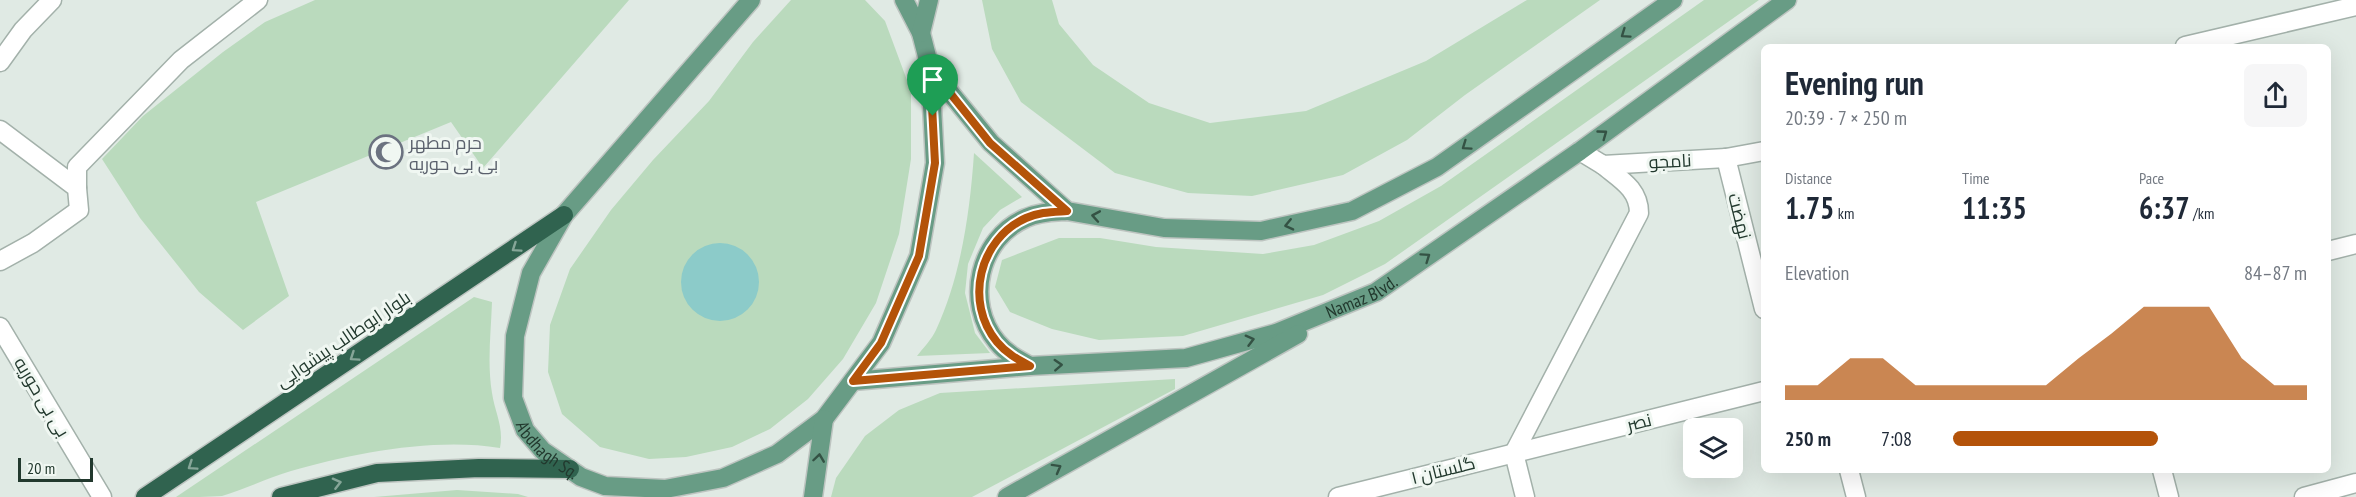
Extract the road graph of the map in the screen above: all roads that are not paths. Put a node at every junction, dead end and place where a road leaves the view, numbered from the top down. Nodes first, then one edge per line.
1 (52, 0) edge
2 (751, 0) edge
3 (904, 0) edge
4 (929, 0) edge
5 (1672, 0) edge
6 (1788, 0) edge
7 (253, 1) edge
8 (2356, 6) edge
9 (921, 33) junction
10 (2194, 44) edge
11 (1, 59) edge
12 (930, 68) junction
13 (0, 130) edge
14 (1580, 151) junction
15 (1761, 152) edge
16 (1726, 158) junction
17 (1603, 165) junction
18 (77, 188) junction
19 (1067, 211) junction
20 (564, 215) junction
21 (2356, 244) edge
22 (2331, 250) edge
23 (0, 261) edge
24 (1376, 292) junction
25 (1761, 297) edge
26 (0, 327) edge
27 (1030, 366) junction
28 (853, 381) junction
29 (1761, 392) edge
30 (824, 419) junction
31 (1514, 453) junction
32 (575, 473) junction
33 (1850, 473) edge
34 (2163, 473) edge
35 (2356, 483) edge
36 (1010, 496) edge
37 (102, 497) edge
38 (145, 497) edge
39 (280, 497) edge
40 (597, 497) edge
41 (813, 497) edge
42 (1338, 497) edge
43 (1525, 497) edge
44 (1856, 497) edge
45 (2169, 497) edge
46 (2304, 497) edge

1 - 11 street
2 - 20 main road, Abdhagh Sq.
3 - 9 main road, Abdhagh Sq.
4 - 9 main road
5 -> 19 main road
14 -> 6 main road, Namaz Blvd.
7 - 18 street
8 - 10 street
9 - 12 main road, Abdhagh Sq.
12 - 19 main road
12 - 28 main road, Abdhagh Sq.
13 - 18 street
14 - 17 street
24 -> 14 main road, Namaz Blvd.
15 - 16 street, نامجو
16 - 17 street, نامجو
16 - 25 street, نهضت
17 - 31 street
18 - 23 street
19 - 27 main road
20 - 32 main road, Abdhagh Sq.
20 -> 38 highway, بلوار ابوطالب پیشوایی
21 - 22 street
27 -> 24 main road, Namaz Blvd.
36 -> 24 main road
26 - 37 street, بی بی حوریه
27 - 28 main road, Namaz Blvd.
28 - 30 main road, Abdhagh Sq.
29 - 31 street, نصر
30 - 32 main road, Abdhagh Sq.
41 -> 30 main road
31 - 42 street, گلستان ۱
31 - 43 street
39 -> 32 highway
32 - 40 main road
33 - 44 street
34 - 45 street
35 - 46 street

